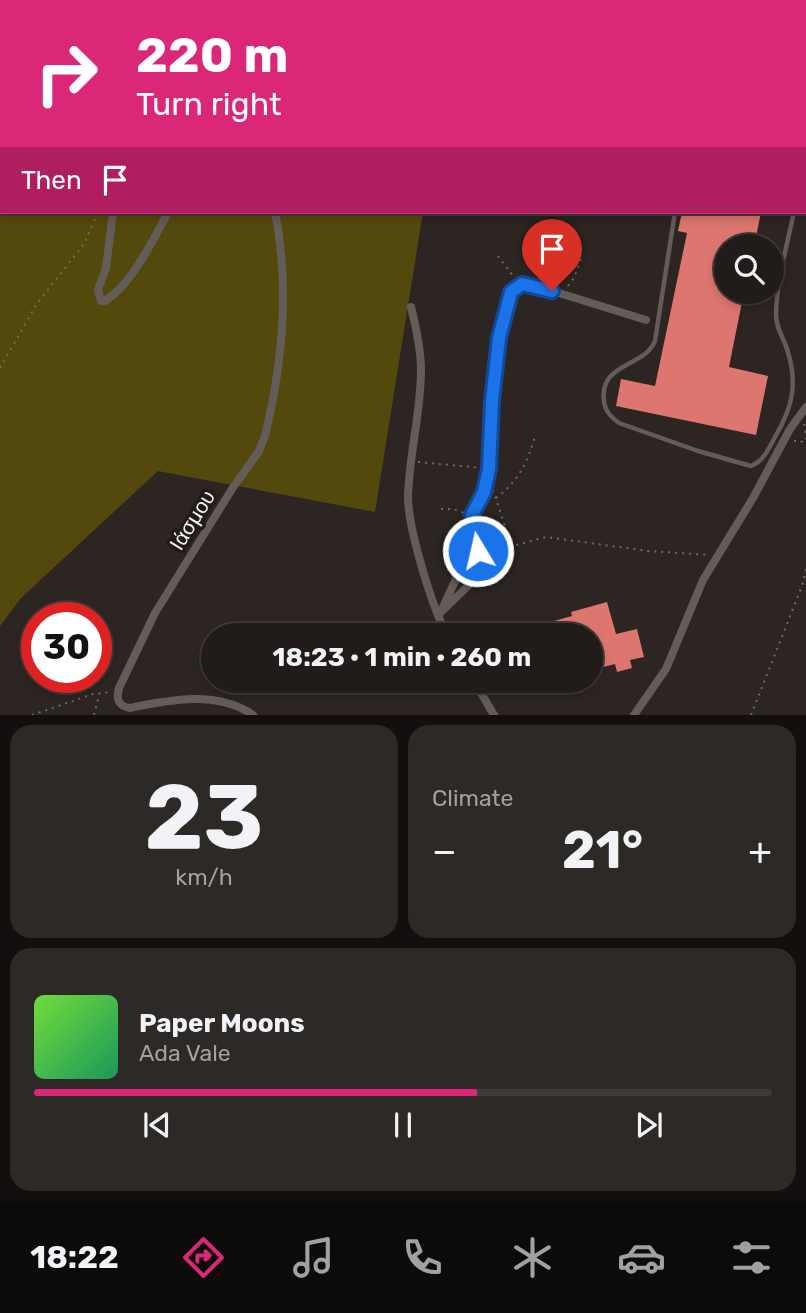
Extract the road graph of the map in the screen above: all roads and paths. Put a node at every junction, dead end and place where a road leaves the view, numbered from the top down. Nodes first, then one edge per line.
1 (97, 214) edge
2 (113, 214) edge
3 (167, 214) edge
4 (275, 214) edge
5 (675, 214) edge
6 (794, 214) edge
7 (498, 256) dead end
8 (581, 259) dead end
9 (518, 285) junction
10 (559, 293) junction
11 (411, 307) dead end
12 (646, 320) dead end
13 (0, 368) edge
14 (804, 410) edge
15 (534, 436) dead end
16 (806, 439) edge
17 (782, 445) junction
18 (806, 445) edge
19 (411, 465) junction
20 (489, 469) junction
21 (487, 480) junction
22 (496, 498) junction
23 (441, 509) dead end
24 (472, 519) junction
25 (507, 534) junction
26 (476, 538) junction
27 (719, 554) junction
28 (461, 568) dead end
29 (806, 569) edge
30 (439, 614) junction
31 (442, 623) edge
32 (112, 692) edge
33 (99, 693) joint
34 (481, 693) edge
35 (117, 694) junction
36 (32, 715) edge
37 (94, 715) edge
38 (253, 715) edge
39 (494, 715) edge
40 (634, 715) edge
41 (751, 715) edge

1 - 13 path
2 - 3 street
4 - 35 street, Ιάσμου
5 - 6 lane
7 - 9 path
8 - 10 path
9 - 10 street
9 - 20 street
10 - 12 street
11 - 19 street
14 - 16 path
14 - 17 street
15 - 22 path
17 - 18 path
17 - 27 street
19 - 20 path
19 - 30 street
20 - 21 street
21 - 22 path
21 - 24 street
22 - 25 path
23 - 24 path
24 - 26 street
25 - 26 path
25 - 27 path
26 - 30 street
27 - 40 street
28 - 30 street
29 - 41 path
30 - 31 street
32 - 35 path
33 - 36 path
33 - 37 path
34 - 39 street
35 - 38 street

